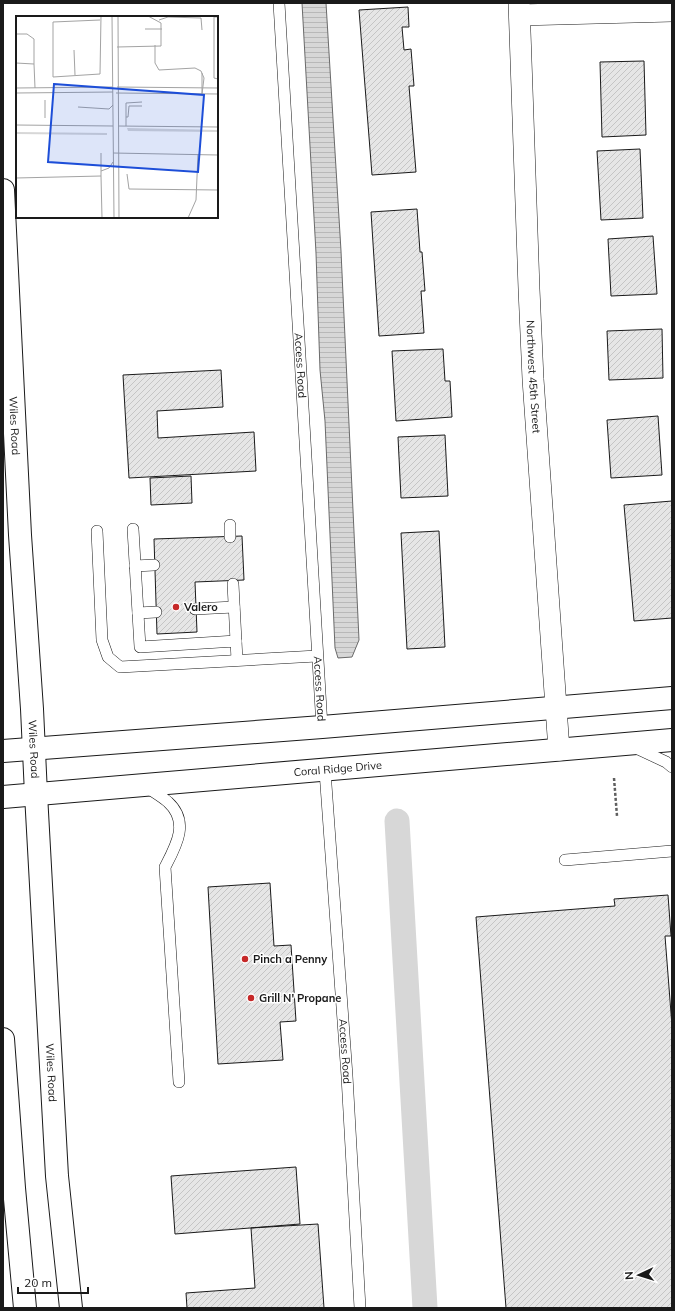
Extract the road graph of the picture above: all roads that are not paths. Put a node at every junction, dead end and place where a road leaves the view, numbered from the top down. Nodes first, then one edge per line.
1 (279, 3) edge
2 (519, 9) edge
3 (672, 11) edge
4 (3, 190) edge
5 (230, 524) dead end
6 (132, 529) dead end
7 (97, 531) dead end
8 (230, 537) dead end
9 (154, 565) dead end
10 (135, 566) junction
11 (233, 584) dead end
12 (234, 607) junction
13 (195, 609) dead end
14 (156, 612) dead end
15 (138, 613) junction
16 (236, 641) junction
17 (317, 656) junction
18 (237, 660) junction
19 (672, 698) edge
20 (556, 708) junction
21 (322, 728) junction
22 (672, 740) edge
23 (626, 744) junction
24 (34, 749) junction
25 (559, 750) junction
26 (3, 751) edge
27 (672, 767) edge
28 (325, 771) junction
29 (143, 785) junction
30 (36, 794) junction
31 (3, 797) edge
32 (672, 851) edge
33 (565, 860) dead end
34 (3, 1039) edge
35 (179, 1082) dead end
36 (25, 1308) edge
37 (71, 1308) edge
38 (360, 1308) edge

1 - 17 lane, Access Road
2 - 3 street
2 - 20 street, Northwest 45th Street
4 - 24 main road, Wiles Road
5 - 8 lane
6 - 10 lane
7 - 18 lane
9 - 10 lane
10 - 15 lane
11 - 12 lane
12 - 13 lane
12 - 16 lane
14 - 15 lane
15 - 16 lane
16 - 18 lane
17 - 18 lane
17 - 21 lane, Access Road
19 - 20 main road
20 - 21 main road
20 - 25 street, Northwest 45th Street
21 - 24 main road
22 - 23 main road, Coral Ridge Drive
23 - 25 main road, Coral Ridge Drive
23 - 27 lane
24 - 26 main road
24 - 30 main road, Wiles Road
25 - 28 main road, Coral Ridge Drive
28 - 29 main road, Coral Ridge Drive
28 - 38 lane, Access Road
29 - 30 main road, Coral Ridge Drive
29 - 35 lane
30 - 31 main road, Coral Ridge Drive
30 - 37 main road, Wiles Road
32 - 33 lane
34 - 36 main road

